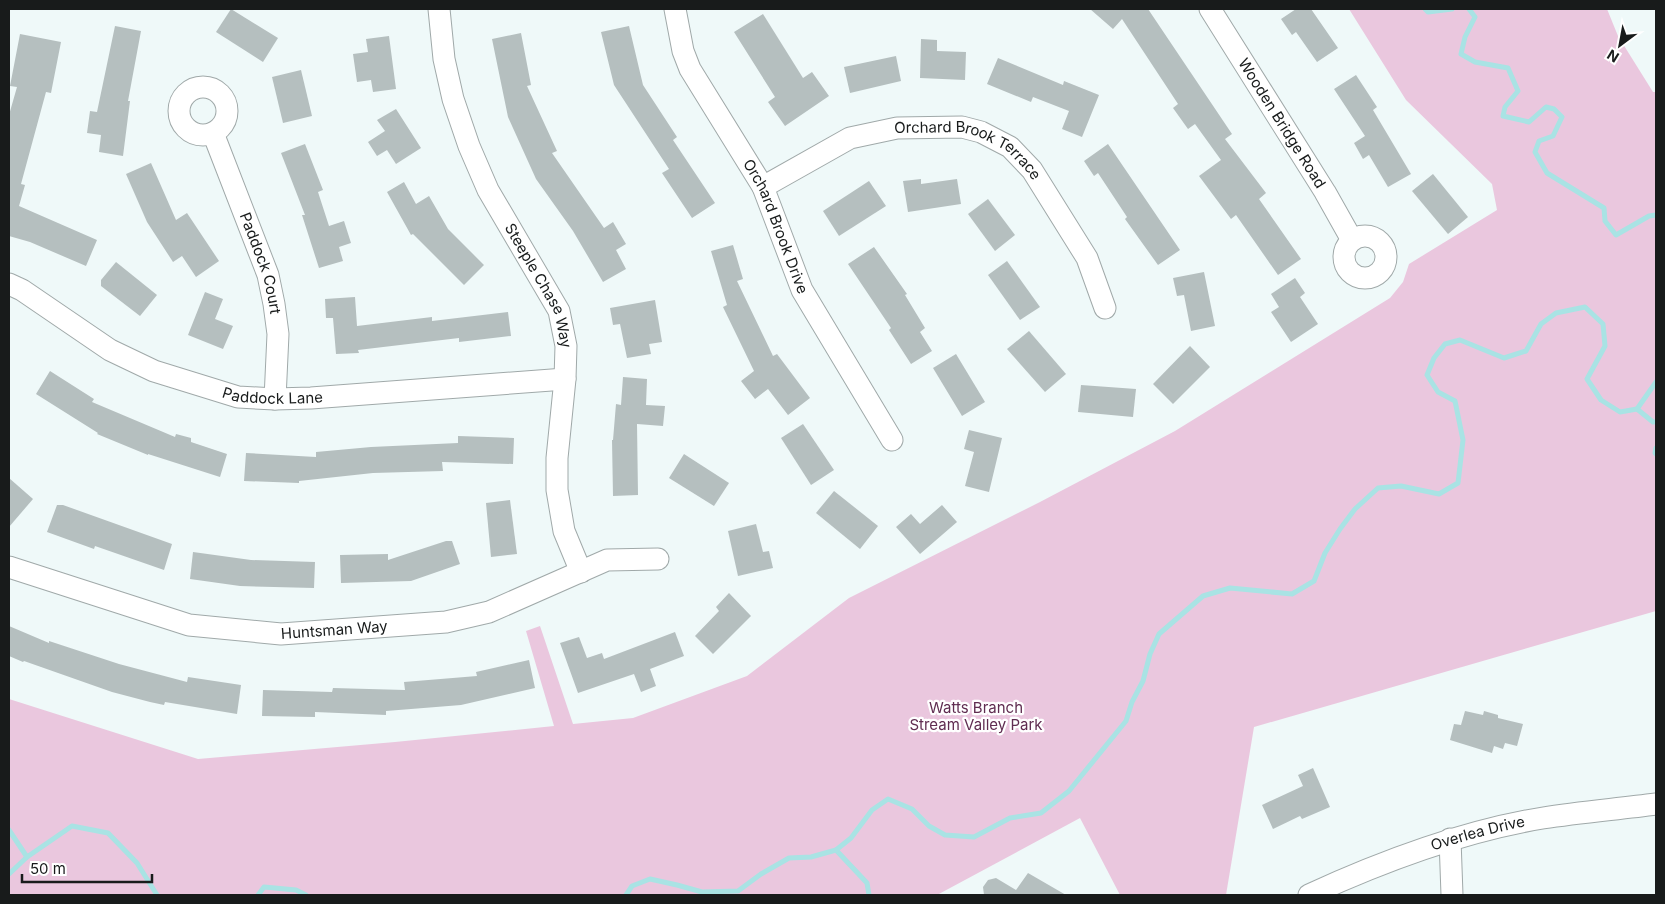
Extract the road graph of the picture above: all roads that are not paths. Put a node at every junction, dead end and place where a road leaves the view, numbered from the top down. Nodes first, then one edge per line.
1 (440, 9) edge
2 (675, 9) edge
3 (1210, 9) edge
4 (213, 133) dead end
5 (763, 187) junction
6 (1352, 240) dead end
7 (9, 284) edge
8 (1104, 308) dead end
9 (565, 379) junction
10 (275, 399) junction
11 (892, 440) dead end
12 (658, 558) dead end
13 (9, 567) edge
14 (581, 572) junction
15 (1656, 804) edge
16 (1450, 839) junction
17 (1309, 895) edge
18 (1452, 895) edge

1 - 9 street, Steeple Chase Way
2 - 5 street, Orchard Brook Drive
3 - 6 street, Wooden Bridge Road
4 - 10 street, Paddock Court
5 - 8 street, Orchard Brook Terrace
5 - 11 street, Orchard Brook Drive
7 - 10 street, Paddock Lane
9 - 10 street, Paddock Lane
9 - 14 street, Steeple Chase Way
12 - 14 street, Huntsman Way
13 - 14 street, Huntsman Way
15 - 16 street, Overlea Drive
16 - 17 street, Overlea Drive
16 - 18 street

